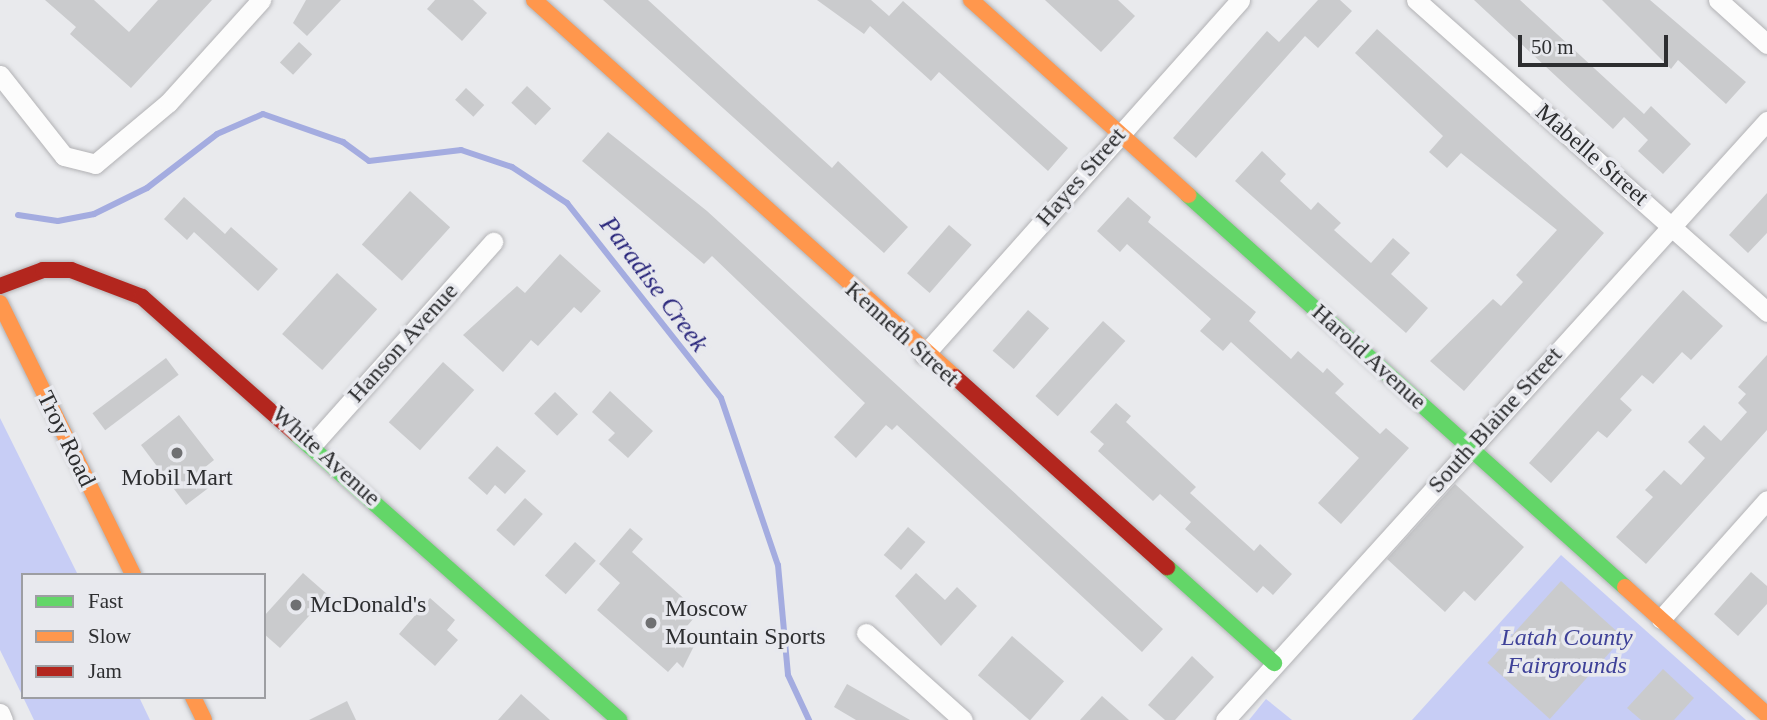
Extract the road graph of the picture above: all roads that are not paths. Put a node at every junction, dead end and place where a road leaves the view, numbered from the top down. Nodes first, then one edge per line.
1 (261, 0) edge
2 (534, 0) edge
3 (971, 0) edge
4 (1240, 0) edge
5 (1416, 0) edge
6 (1718, 0) edge
7 (1767, 44) edge
8 (0, 75) edge
9 (1767, 121) edge
10 (1120, 132) junction
11 (1673, 226) junction
12 (493, 242) dead end
13 (0, 286) edge
14 (0, 303) edge
15 (1767, 312) edge
16 (924, 355) junction
17 (313, 444) junction
18 (1469, 448) junction
19 (1764, 509) edge
20 (132, 573) edge
21 (1661, 619) junction
22 (866, 633) dead end
23 (1274, 663) junction
24 (194, 699) edge
25 (0, 713) edge
26 (1767, 715) edge
27 (3, 720) edge
28 (204, 720) edge
29 (619, 720) edge
30 (963, 720) edge
31 (1225, 720) edge

1 - 8 street
2 - 16 street, Kenneth Street
3 - 10 street, Harold Avenue
4 - 10 street, Hayes Street
5 - 11 street, Mabelle Street
6 - 7 street
9 - 11 street, South Blaine Street
10 - 16 street, Hayes Street
10 - 18 street, Harold Avenue
11 - 15 street, Mabelle Street
11 - 18 street, South Blaine Street
12 - 17 street, Hanson Avenue
13 - 17 street, White Avenue
14 - 20 street, Troy Road
16 - 23 street, Kenneth Street
17 - 29 street, White Avenue
18 - 21 street, Harold Avenue
18 - 23 street, South Blaine Street
19 - 21 street
21 - 26 street, Harold Avenue
22 - 30 street
23 - 31 street, South Blaine Street
24 - 28 street
25 - 27 street

